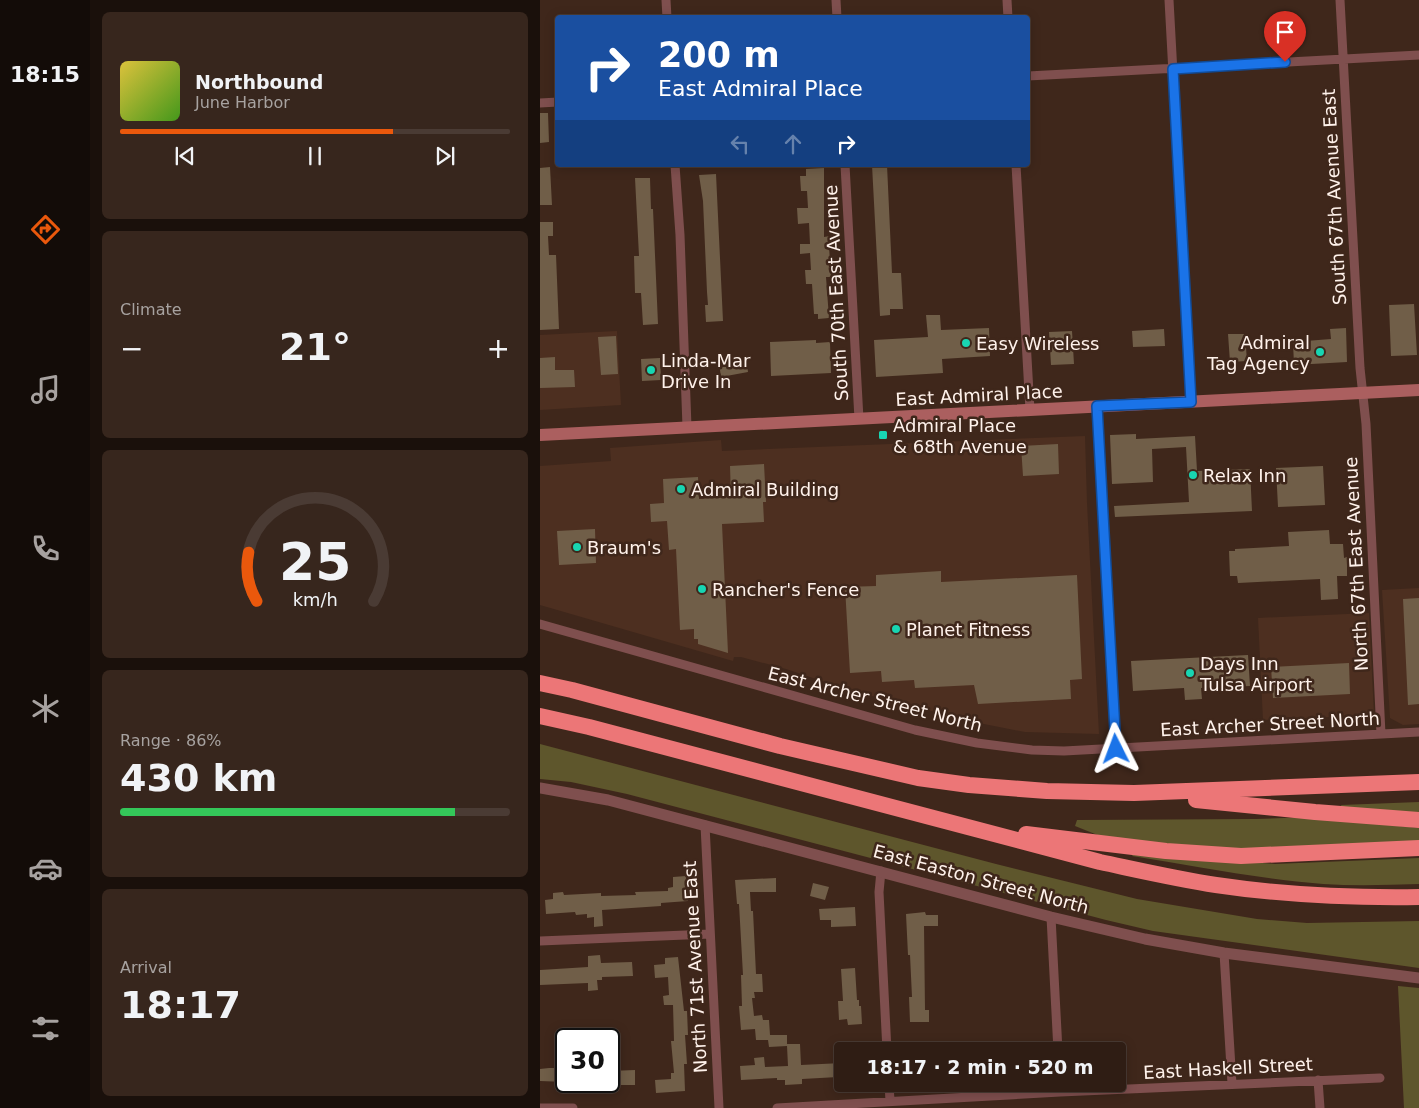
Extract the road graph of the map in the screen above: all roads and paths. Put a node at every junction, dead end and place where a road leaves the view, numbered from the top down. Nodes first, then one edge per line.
1 (666, 0) edge
2 (836, 0) edge
3 (1007, 0) edge
4 (1169, 0) edge
5 (1340, 0) edge
6 (667, 15) edge
7 (837, 15) edge
8 (1008, 15) edge
9 (1419, 55) edge
10 (1343, 59) junction
11 (1173, 69) junction
12 (1030, 76) edge
13 (555, 102) edge
14 (540, 103) edge
15 (675, 167) edge
16 (845, 167) edge
17 (1016, 167) edge
18 (1419, 390) edge
19 (1362, 392) junction
20 (1191, 402) junction
21 (1097, 406) junction
22 (1030, 410) junction
23 (859, 418) junction
24 (687, 427) junction
25 (540, 435) edge
26 (540, 624) edge
27 (540, 683) edge
28 (540, 716) edge
29 (1419, 732) edge
30 (1381, 734) junction
31 (1116, 749) junction
32 (1419, 782) edge
33 (540, 788) edge
34 (1134, 793) junction
35 (1419, 820) edge
36 (705, 825) junction
37 (969, 828) junction
38 (1419, 848) edge
39 (881, 871) junction
40 (1419, 897) edge
41 (1051, 916) junction
42 (710, 934) junction
43 (540, 941) edge
44 (1224, 952) junction
45 (1419, 978) edge
46 (887, 1042) edge
47 (1058, 1042) edge
48 (1380, 1078) dead end
49 (1318, 1080) junction
50 (1232, 1084) junction
51 (1126, 1086) edge
52 (889, 1092) edge
53 (1008, 1092) edge
54 (890, 1101) junction
55 (540, 1108) edge
56 (549, 1108) edge
57 (573, 1108) edge
58 (719, 1108) edge
59 (777, 1108) edge
60 (1320, 1108) edge

1 - 6 street
2 - 7 street
3 - 8 street
4 - 11 street
5 - 10 street, South 67th Avenue East
9 - 10 street
10 - 11 street
10 - 19 street, South 67th Avenue East
11 - 12 street
11 - 20 street
13 - 14 street
15 - 24 street
16 - 23 street, South 70th East Avenue
17 - 22 street
18 - 19 main road, East Admiral Place
19 - 20 main road, East Admiral Place
19 - 30 street, North 67th East Avenue
20 - 21 main road, East Admiral Place
21 - 22 main road, East Admiral Place
21 - 31 street
22 - 23 main road, East Admiral Place
23 - 24 main road, East Admiral Place
24 - 25 main road, East Admiral Place
26 - 31 street, East Archer Street North
27 - 34 highway
28 - 37 highway
29 - 30 street, East Archer Street North
30 - 31 street, East Archer Street North
32 - 34 highway
33 - 36 street, East Easton Street North
34 - 35 highway
36 - 39 street, East Easton Street North
36 - 42 street, North 71st Avenue East
37 - 38 highway
37 - 40 highway
39 - 41 street, East Easton Street North
39 - 46 street
41 - 44 street, East Easton Street North
41 - 47 street
42 - 43 street
42 - 58 street, North 71st Avenue East
44 - 45 street, East Easton Street North
44 - 50 street
48 - 49 street, East Haskell Street
49 - 50 street, East Haskell Street
49 - 60 street
50 - 51 street, East Haskell Street
52 - 54 street
53 - 54 street, East Haskell Street
54 - 59 street, East Haskell Street
55 - 56 street
56 - 57 street

